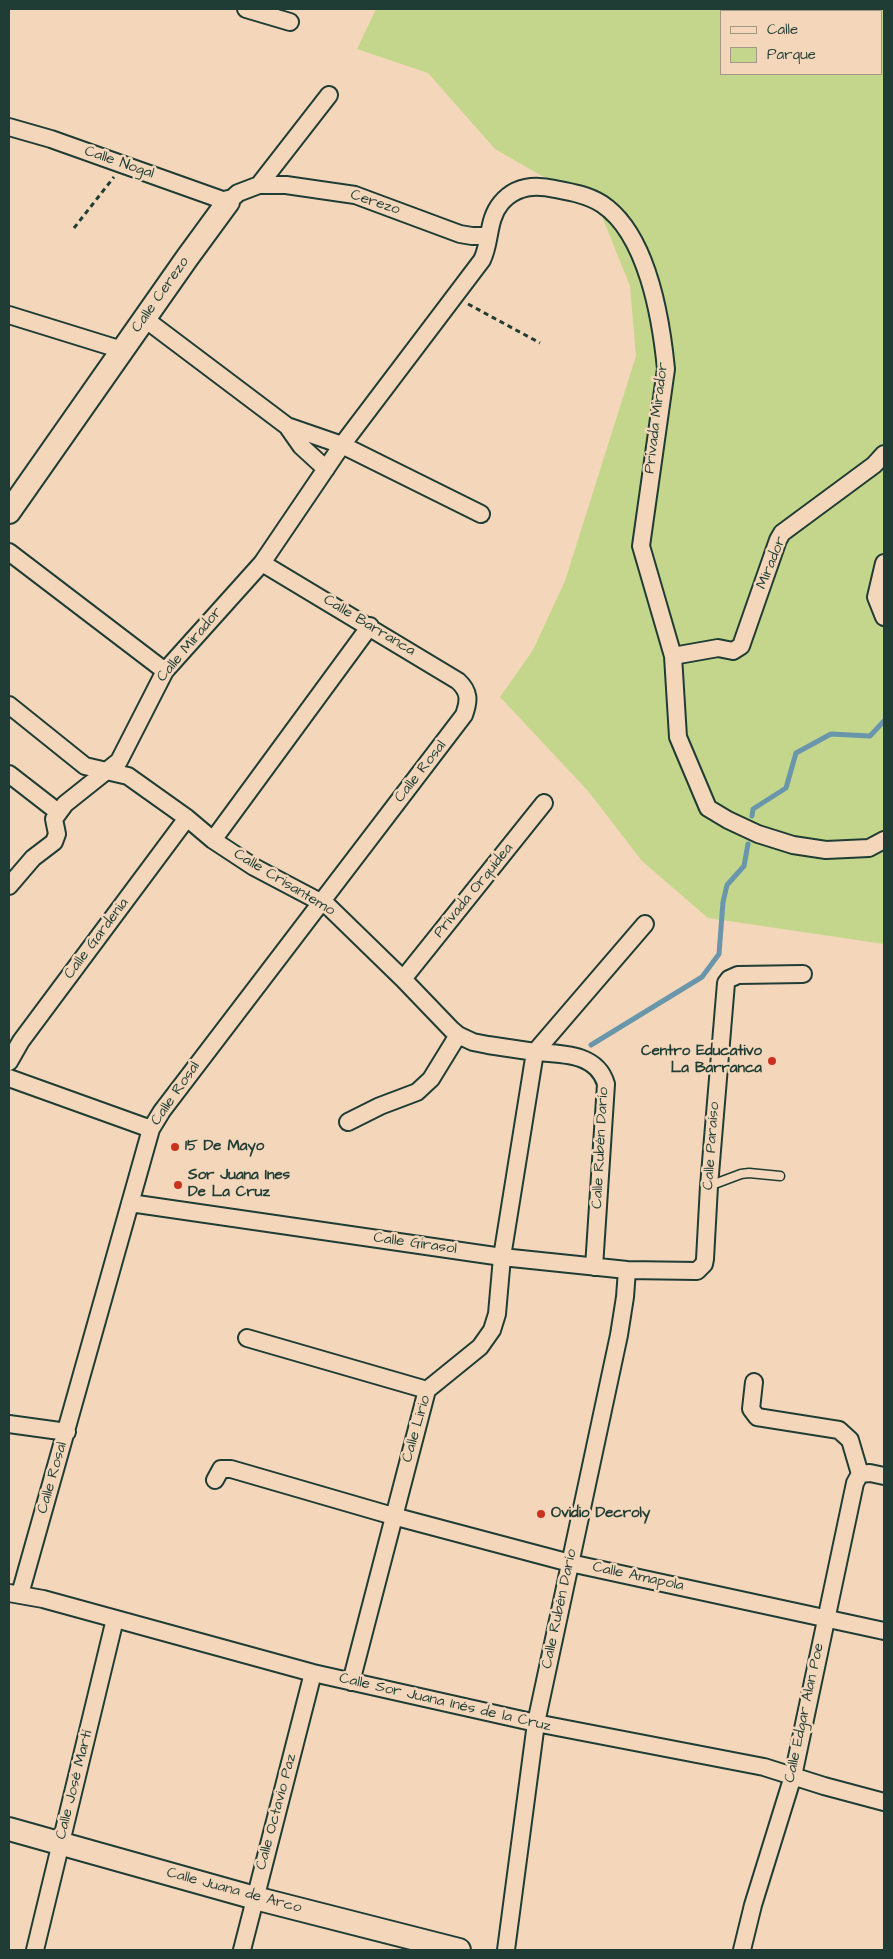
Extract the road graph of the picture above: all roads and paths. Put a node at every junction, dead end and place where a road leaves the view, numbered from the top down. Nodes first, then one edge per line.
1 (246, 9) edge
2 (290, 22) dead end
3 (329, 95) dead end
4 (9, 127) edge
5 (123, 165) junction
6 (258, 185) junction
7 (228, 202) junction
8 (74, 228) dead end
9 (488, 236) junction
10 (454, 297) junction
11 (9, 315) edge
12 (145, 319) junction
13 (540, 343) dead end
14 (122, 350) junction
15 (287, 426) junction
16 (342, 445) junction
17 (884, 454) edge
18 (326, 469) junction
19 (12, 503) edge
20 (481, 514) dead end
21 (9, 552) edge
22 (262, 563) junction
23 (884, 563) edge
24 (884, 617) edge
25 (370, 626) junction
26 (673, 656) junction
27 (165, 671) junction
28 (469, 696) joint
29 (9, 705) edge
30 (109, 771) junction
31 (9, 774) edge
32 (544, 803) dead end
33 (58, 812) junction
34 (187, 818) junction
35 (213, 840) junction
36 (884, 840) edge
37 (16, 866) edge
38 (9, 886) edge
39 (320, 902) junction
40 (645, 924) dead end
41 (803, 974) dead end
42 (404, 978) junction
43 (458, 1035) junction
44 (530, 1051) junction
45 (9, 1062) edge
46 (9, 1078) edge
47 (348, 1122) dead end
48 (151, 1129) junction
49 (780, 1176) dead end
50 (709, 1186) junction
51 (130, 1203) junction
52 (502, 1257) junction
53 (594, 1267) junction
54 (701, 1268) joint
55 (627, 1270) junction
56 (247, 1338) dead end
57 (754, 1382) dead end
58 (427, 1390) junction
59 (9, 1424) edge
60 (67, 1432) junction
61 (860, 1474) junction
62 (884, 1476) edge
63 (215, 1480) dead end
64 (393, 1516) junction
65 (570, 1563) junction
66 (14, 1593) edge
67 (826, 1618) junction
68 (115, 1619) junction
69 (884, 1631) edge
70 (313, 1673) junction
71 (351, 1682) junction
72 (536, 1724) junction
73 (793, 1776) junction
74 (884, 1802) edge
75 (9, 1829) edge
76 (61, 1842) junction
77 (254, 1898) junction
78 (35, 1950) edge
79 (242, 1950) edge
80 (460, 1950) edge
81 (506, 1950) edge
82 (742, 1950) edge

1 - 2 street
3 - 6 street, Calle Cerezo
4 - 5 street, Calle Nogal
5 - 7 street, Calle Nogal
5 - 8 path
6 - 7 street, Calle Cerezo
6 - 9 street, Cerezo
7 - 12 street, Calle Cerezo
9 - 10 street, Privada Mirador
9 - 26 street, Privada Mirador
10 - 13 path
10 - 16 street, Privada Mirador
11 - 14 street
12 - 14 street, Calle Cerezo
12 - 15 street
14 - 19 street, Calle Cerezo
15 - 16 street
15 - 18 street
16 - 18 street, Privada Mirador
16 - 20 street
17 - 26 street, Mirador
18 - 22 street, Calle Mirador
21 - 27 street
22 - 25 street, Calle Barranca
22 - 27 street, Calle Mirador
23 - 24 street
25 - 28 street, Calle Barranca
25 - 35 street
26 - 36 street, Privada Mirador
27 - 30 street, Calle Mirador
28 - 39 street, Calle Rosal
29 - 30 street, Calle Crisantemo
30 - 33 street, Calle Mirador
30 - 34 street, Calle Crisantemo
31 - 33 street
32 - 42 street, Privada Orquídea
33 - 37 street
34 - 35 street, Calle Crisantemo
34 - 45 street, Calle Gardenia
35 - 39 street, Calle Crisantemo
37 - 38 street
39 - 42 street, Calle Crisantemo
39 - 48 street, Calle Rosal
40 - 44 street
41 - 50 street, Calle Paraíso
42 - 43 street, Calle Crisantemo
43 - 44 street, Calle Crisantemo
43 - 47 street
44 - 52 street, Calle Lirio
44 - 53 street, Calle Rubén Darío
46 - 48 street
48 - 51 street, Calle Rosal
49 - 50 lane
50 - 54 street, Calle Paraíso
51 - 52 street, Calle Girasol
51 - 60 street, Calle Rosal
52 - 53 street, Calle Girasol
52 - 58 street, Calle Lirio
53 - 55 street, Calle Girasol
54 - 55 street, Calle Girasol
55 - 65 street, Calle Rubén Darío
56 - 58 street
57 - 61 street
58 - 64 street, Calle Lirio
59 - 60 street
60 - 66 street, Calle Rosal
61 - 62 street
61 - 67 street, Calle Edgar Alan Poe
63 - 64 street, Calle Amapola
64 - 65 street, Calle Amapola
64 - 71 street, Calle Lirio
65 - 67 street, Calle Amapola
65 - 72 street, Calle Rubén Darío
66 - 68 street, Calle Sor Juana Inés de la Cruz
67 - 69 street, Calle Amapola
67 - 73 street, Calle Edgar Alan Poe
68 - 70 street, Calle Sor Juana Inés de la Cruz
68 - 76 street, Calle José Martí
70 - 71 street, Calle Sor Juana Inés de la Cruz
70 - 77 street, Calle Octavio Paz
71 - 72 street, Calle Sor Juana Inés de la Cruz
72 - 73 street, Calle Sor Juana Inés de la Cruz
72 - 81 street, Calle Rubén Darío
73 - 74 street, Calle Sor Juana Inés de la Cruz
73 - 82 street, Calle Edgar Alan Poe
75 - 76 street, Calle Juana de Arco
76 - 77 street, Calle Juana de Arco
76 - 78 street, Calle José Martí
77 - 79 street, Calle Octavio Paz
77 - 80 street, Calle Juana de Arco

